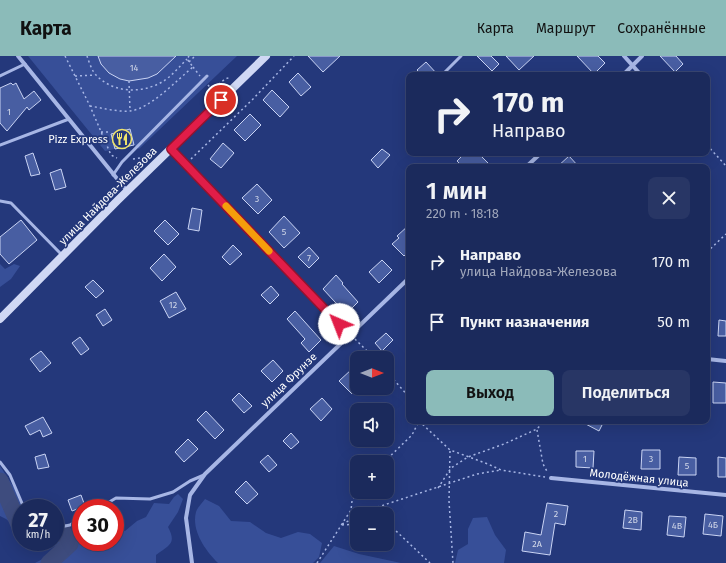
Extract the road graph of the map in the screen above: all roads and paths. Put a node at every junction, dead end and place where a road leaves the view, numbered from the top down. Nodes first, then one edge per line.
1 (18, 56) edge
2 (65, 56) edge
3 (86, 56) edge
4 (189, 56) edge
5 (195, 56) edge
6 (266, 56) edge
7 (294, 56) edge
8 (461, 56) edge
9 (624, 56) edge
10 (642, 56) edge
11 (187, 59) junction
12 (189, 62) junction
13 (24, 64) junction
14 (633, 66) junction
15 (445, 72) edge
16 (626, 72) edge
17 (638, 72) edge
18 (95, 75) junction
19 (0, 76) edge
20 (75, 76) junction
21 (206, 76) dead end
22 (233, 76) dead end
23 (129, 80) dead end
24 (207, 84) dead end
25 (129, 90) junction
26 (90, 106) junction
27 (130, 111) junction
28 (69, 119) junction
29 (101, 132) junction
30 (111, 132) dead end
31 (0, 145) edge
32 (710, 148) edge
33 (171, 149) junction
34 (109, 150) dead end
35 (538, 156) edge
36 (186, 164) junction
37 (529, 164) edge
38 (726, 166) edge
39 (113, 174) junction
40 (127, 192) junction
41 (0, 201) edge
42 (726, 234) edge
43 (710, 249) edge
44 (63, 256) junction
45 (406, 281) edge
46 (0, 319) edge
47 (349, 334) junction
48 (368, 351) edge
49 (710, 359) edge
50 (726, 361) edge
51 (394, 380) edge
52 (406, 394) edge
53 (418, 424) edge
54 (422, 424) edge
55 (541, 424) edge
56 (537, 429) junction
57 (450, 450) junction
58 (391, 455) edge
59 (468, 456) junction
60 (0, 462) edge
61 (451, 468) junction
62 (501, 470) junction
63 (205, 474) junction
64 (551, 478) junction
65 (449, 484) junction
66 (438, 488) junction
67 (726, 495) edge
68 (20, 499) edge
69 (114, 499) edge
70 (353, 499) edge
71 (378, 507) edge
72 (350, 520) edge
73 (350, 524) edge
74 (340, 525) junction
75 (394, 530) edge
76 (192, 563) edge
77 (317, 563) edge
78 (430, 563) edge
79 (453, 563) edge

1 - 13 street
2 - 20 path
3 - 18 path
4 - 11 path
5 - 12 path
6 - 33 main road, улица Найдова-Железова
7 - 36 path
8 - 15 lane
9 - 14 street
10 - 14 street
11 - 12 path
11 - 25 path
12 - 27 path
13 - 19 lane
13 - 28 street
14 - 16 street
14 - 17 street
18 - 20 path
18 - 25 path
20 - 26 path
21 - 39 lane
22 - 24 path
23 - 25 path
25 - 27 path
26 - 27 path
26 - 29 path
28 - 31 lane
28 - 39 street
29 - 30 path
29 - 34 path
32 - 38 path
33 - 36 street
33 - 40 main road, улица Найдова-Железова
35 - 37 street
36 - 47 street
39 - 40 street
40 - 44 main road, улица Найдова-Железова
41 - 44 lane
42 - 43 path
44 - 46 main road, улица Найдова-Железова
45 - 47 street, улица Фрунзе
47 - 48 path
47 - 63 street, улица Фрунзе
49 - 50 street
51 - 52 path
53 - 58 path
54 - 57 path
55 - 56 path
56 - 59 path
56 - 64 path
57 - 59 path
57 - 61 path
59 - 61 path
59 - 62 path
60 - 68 lane
61 - 65 path
61 - 66 path
62 - 64 path
62 - 65 path
63 - 69 lane
63 - 76 street, улица Фрунзе
64 - 67 street, Молодёжная улица
65 - 66 path
65 - 79 path
66 - 71 path
70 - 74 path
72 - 74 path
73 - 74 path
74 - 77 path
75 - 78 path

